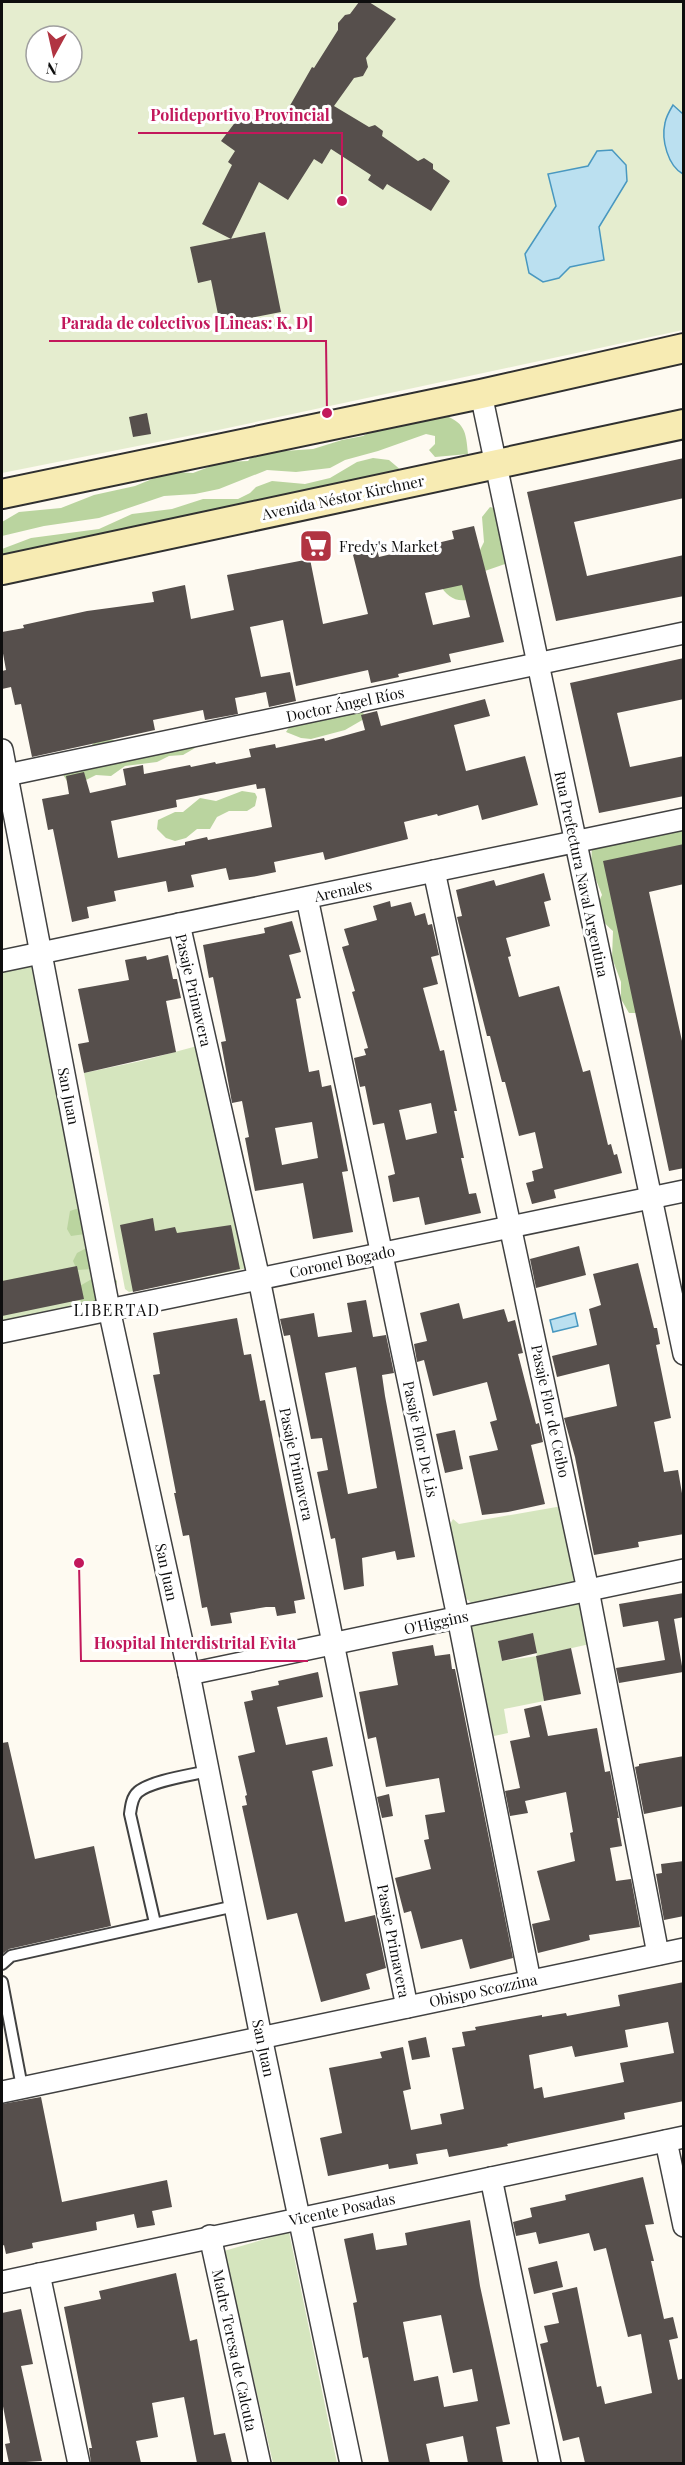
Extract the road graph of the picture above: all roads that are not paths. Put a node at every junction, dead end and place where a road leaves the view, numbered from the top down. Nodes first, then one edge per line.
1 (684, 348) edge
2 (481, 394) junction
3 (684, 424) edge
4 (496, 464) junction
5 (2, 494) edge
6 (2, 570) edge
7 (684, 633) edge
8 (537, 663) junction
9 (2, 750) edge
10 (7, 775) junction
11 (684, 819) edge
12 (575, 841) junction
13 (434, 871) junction
14 (307, 898) junction
15 (179, 924) junction
16 (42, 953) junction
17 (2, 961) edge
18 (684, 1191) edge
19 (651, 1198) junction
20 (512, 1226) junction
21 (381, 1253) junction
22 (259, 1279) junction
23 (109, 1309) junction
24 (2, 1332) edge
25 (684, 1354) edge
26 (684, 1570) edge
27 (588, 1590) junction
28 (458, 1617) junction
29 (334, 1643) junction
30 (189, 1674) junction
31 (208, 1771) junction
32 (235, 1906) junction
33 (155, 1923) junction
34 (684, 1949) edge
35 (658, 1954) junction
36 (2, 1964) edge
37 (530, 1981) junction
38 (2, 1982) edge
39 (407, 2007) junction
40 (261, 2037) junction
41 (22, 2087) junction
42 (2, 2091) edge
43 (675, 2139) edge
44 (490, 2178) junction
45 (300, 2217) junction
46 (684, 2226) edge
47 (210, 2236) junction
48 (39, 2274) junction
49 (2, 2282) edge
50 (79, 2463) edge
51 (260, 2463) edge
52 (351, 2463) edge
53 (550, 2463) edge

1 - 2 main road
2 - 4 street, Rua Prefectura Naval Argentina
2 - 5 main road
3 - 4 main road, Avenida Néstor Kirchner
4 - 6 main road, Avenida Néstor Kirchner
4 - 8 street, Rua Prefectura Naval Argentina
7 - 8 street, Doctor Ángel Ríos
8 - 10 street, Doctor Ángel Ríos
8 - 12 street, Rua Prefectura Naval Argentina
9 - 10 street, San Juan
10 - 16 street, San Juan
11 - 12 street, Arenales
12 - 13 street, Arenales
12 - 19 street, Rua Prefectura Naval Argentina
13 - 14 street, Arenales
13 - 20 street, Pasaje Flor de Ceibo
14 - 15 street, Arenales
14 - 21 street, Pasaje Flor De Lis
15 - 16 street, Arenales
15 - 22 street, Pasaje Primavera
16 - 17 street, Arenales
16 - 23 street, San Juan
18 - 19 street, Coronel Bogado
19 - 20 street, Coronel Bogado
19 - 25 street, Rua Prefectura Naval Argentina
20 - 21 street, Coronel Bogado
20 - 27 street, Pasaje Flor de Ceibo
21 - 22 street, Coronel Bogado
21 - 28 street, Pasaje Flor De Lis
22 - 23 street, Coronel Bogado
22 - 29 street, Pasaje Primavera
23 - 24 street, Coronel Bogado
23 - 30 street, San Juan
26 - 27 street, O'Higgins
27 - 28 street, O'Higgins
27 - 35 street, Pasaje Flor de Ceibo
28 - 29 street, O'Higgins
28 - 37 street, Pasaje Flor De Lis
29 - 30 street, O'Higgins
29 - 39 street, Pasaje Primavera
30 - 31 street, San Juan
31 - 32 street, San Juan
31 - 33 lane
32 - 33 lane
32 - 40 street, San Juan
33 - 36 lane
34 - 35 street, Obispo Scozzina
35 - 37 street, Obispo Scozzina
37 - 39 street, Obispo Scozzina
38 - 41 lane
39 - 40 street, Obispo Scozzina
40 - 41 street, Obispo Scozzina
40 - 45 street, San Juan
41 - 42 street, Obispo Scozzina
43 - 44 street, Vicente Posadas
43 - 46 street
44 - 45 street, Vicente Posadas
44 - 53 street
45 - 47 street, Vicente Posadas
45 - 52 street, San Juan
47 - 48 street, Vicente Posadas
47 - 51 street, Madre Teresa de Calcuta
48 - 49 street, Vicente Posadas
48 - 50 street

